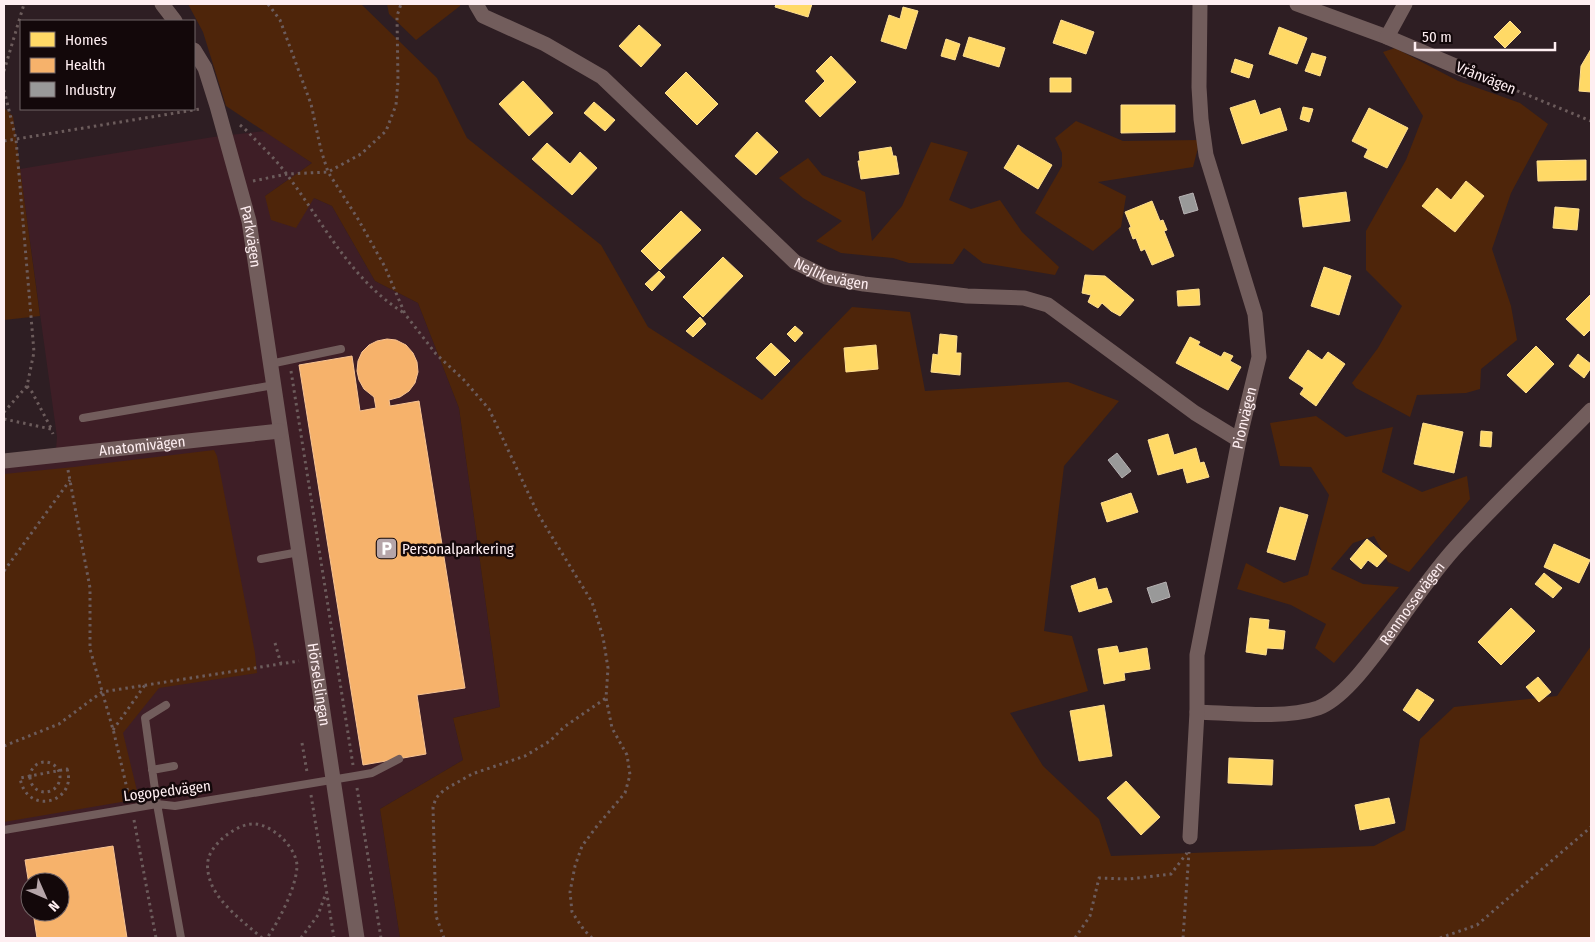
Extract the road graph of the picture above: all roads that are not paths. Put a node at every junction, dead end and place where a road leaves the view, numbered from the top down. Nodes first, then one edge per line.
1 (162, 4) edge
2 (476, 4) edge
3 (1200, 4) edge
4 (1297, 4) edge
5 (1405, 4) edge
6 (174, 20) edge
7 (1387, 37) junction
8 (195, 52) edge
9 (1467, 71) road end
10 (341, 349) dead end
11 (270, 364) junction
12 (274, 385) junction
13 (1591, 410) edge
14 (82, 418) dead end
15 (280, 431) junction
16 (1239, 440) junction
17 (4, 461) edge
18 (299, 552) junction
19 (262, 559) dead end
20 (166, 705) dead end
21 (1196, 712) junction
22 (398, 759) dead end
23 (174, 766) dead end
24 (152, 770) junction
25 (333, 780) junction
26 (157, 804) junction
27 (4, 830) edge
28 (1190, 838) dead end
29 (181, 938) edge
30 (357, 938) edge

1 - 6 street
2 - 16 street, Nejlikevägen
3 - 16 street, Pionvägen
4 - 7 street, Vrånvägen
5 - 7 street
7 - 9 street, Vrånvägen
8 - 11 street, Parkvägen
10 - 11 lane
11 - 12 street, Parkvägen
12 - 14 lane
12 - 15 street, Parkvägen
13 - 21 street, Renmossevägen
15 - 17 street, Anatomivägen
15 - 18 street, Hörselslingan
16 - 21 street, Pionvägen
18 - 19 lane
18 - 25 street, Hörselslingan
20 - 24 lane
21 - 28 street, Pionvägen
22 - 25 lane, Logopedvägen
23 - 24 lane
24 - 26 lane
25 - 26 lane, Logopedvägen
25 - 30 street, Hörselslingan
26 - 27 lane, Logopedvägen
26 - 29 lane

